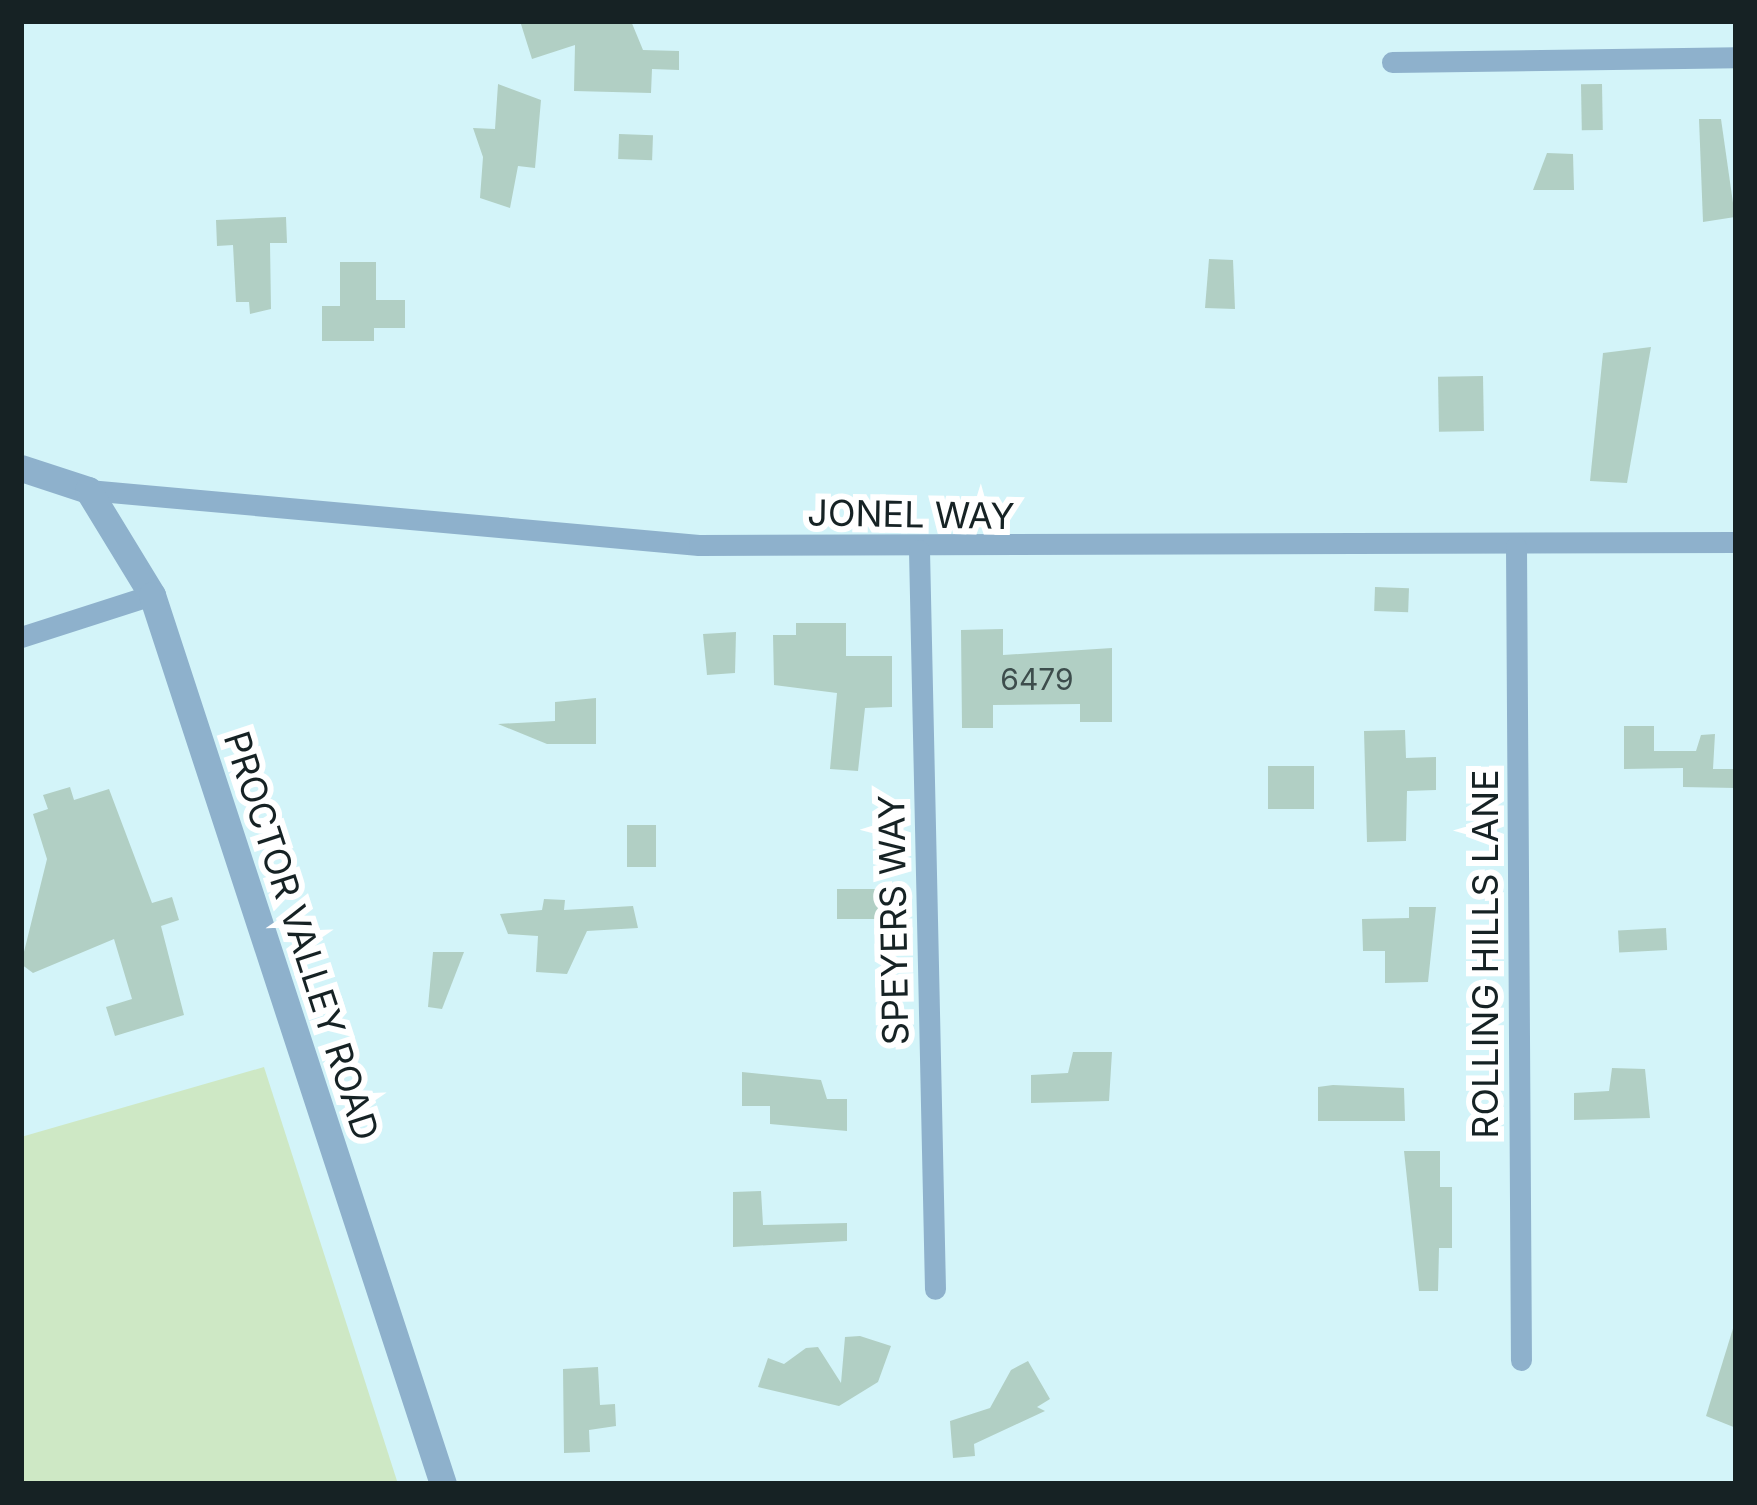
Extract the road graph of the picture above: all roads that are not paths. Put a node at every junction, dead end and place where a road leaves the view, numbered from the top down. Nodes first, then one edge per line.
1 (1736, 57) edge
2 (1392, 62) dead end
3 (21, 467) edge
4 (88, 490) junction
5 (1736, 542) edge
6 (1516, 547) junction
7 (919, 550) junction
8 (152, 595) junction
9 (21, 637) edge
10 (935, 1289) dead end
11 (1521, 1360) dead end
12 (443, 1484) edge

1 - 2 street
3 - 4 street
4 - 7 street, JONEL WAY
4 - 8 street, PROCTOR VALLEY ROAD
5 - 6 street, JONEL WAY
6 - 7 street, JONEL WAY
6 - 11 street, ROLLING HILLS LANE
7 - 10 street, SPEYERS WAY
8 - 9 street
8 - 12 street, PROCTOR VALLEY ROAD

